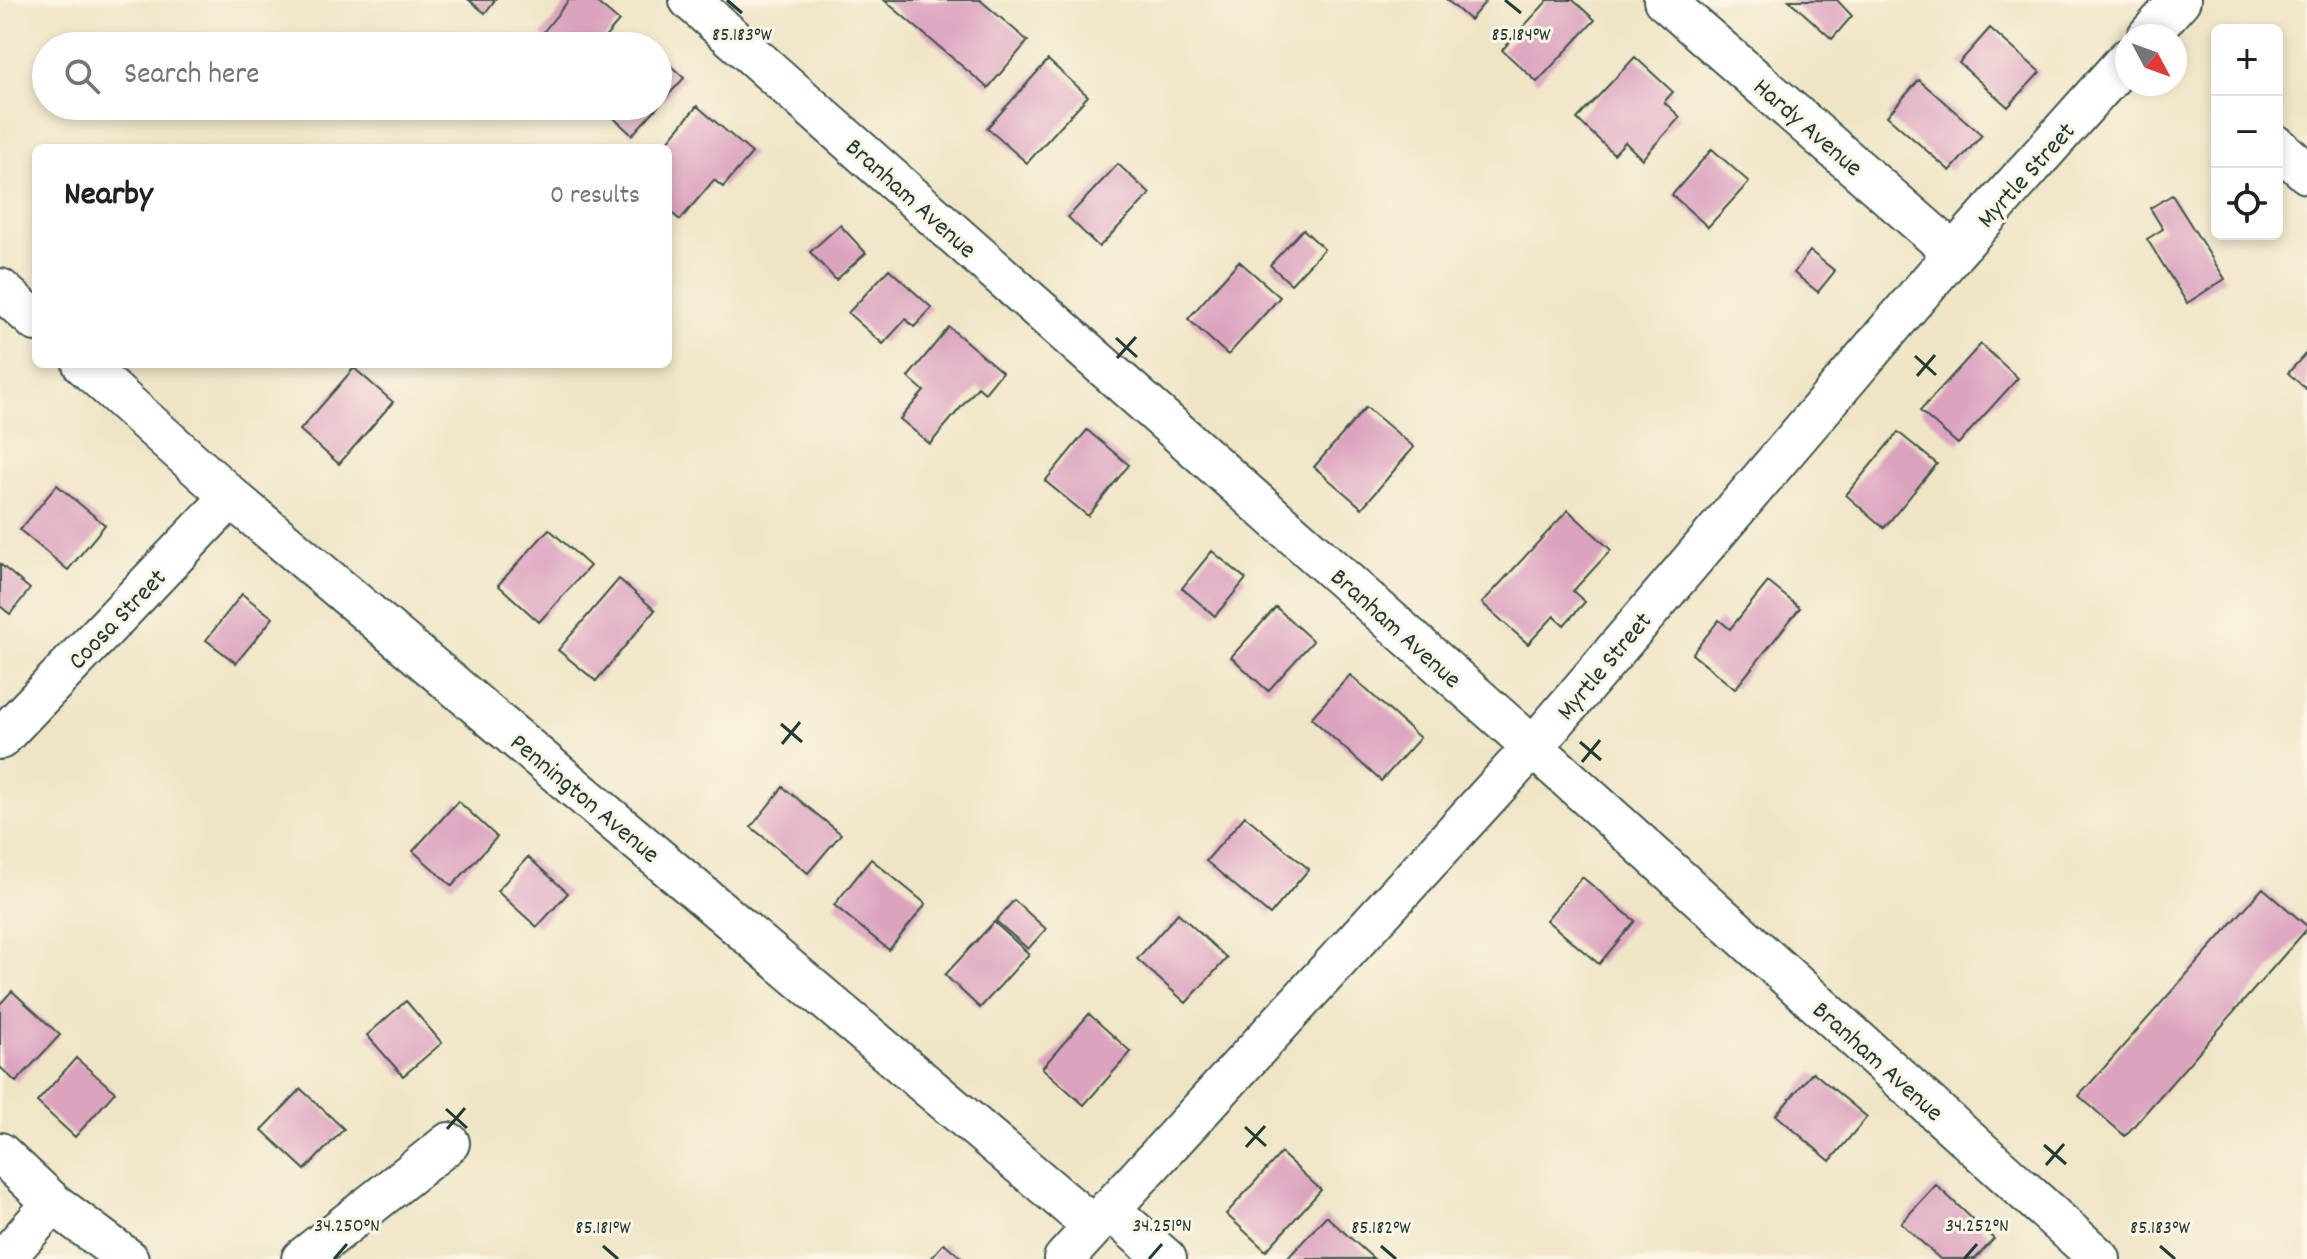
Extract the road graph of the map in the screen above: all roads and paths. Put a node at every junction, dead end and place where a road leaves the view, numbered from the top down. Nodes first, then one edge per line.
1 (1664, 0) edge
2 (2180, 0) edge
3 (712, 7) edge
4 (2159, 24) edge
5 (2115, 72) edge
6 (2283, 151) edge
7 (2307, 173) edge
8 (1954, 253) junction
9 (0, 289) edge
10 (32, 317) edge
11 (87, 368) edge
12 (231, 497) junction
13 (0, 739) edge
14 (1533, 747) junction
15 (449, 1143) dead end
16 (0, 1153) edge
17 (53, 1203) junction
18 (1101, 1217) junction
19 (4, 1259) edge
20 (128, 1259) edge
21 (302, 1259) edge
22 (1064, 1259) edge
23 (1166, 1259) edge
24 (2100, 1259) edge

1 - 8 street, Hardy Avenue
2 - 4 street
3 - 14 street, Branham Avenue
5 - 8 street, Myrtle Street
6 - 7 street
8 - 14 street, Myrtle Street
9 - 10 street
11 - 12 street, Pennington Avenue
12 - 13 street, Coosa Street
12 - 18 street, Pennington Avenue
14 - 18 street, Myrtle Street
14 - 24 street, Branham Avenue
15 - 21 street
16 - 17 street
17 - 19 street
17 - 20 street
18 - 22 street, Myrtle Street
18 - 23 street, Pennington Avenue

